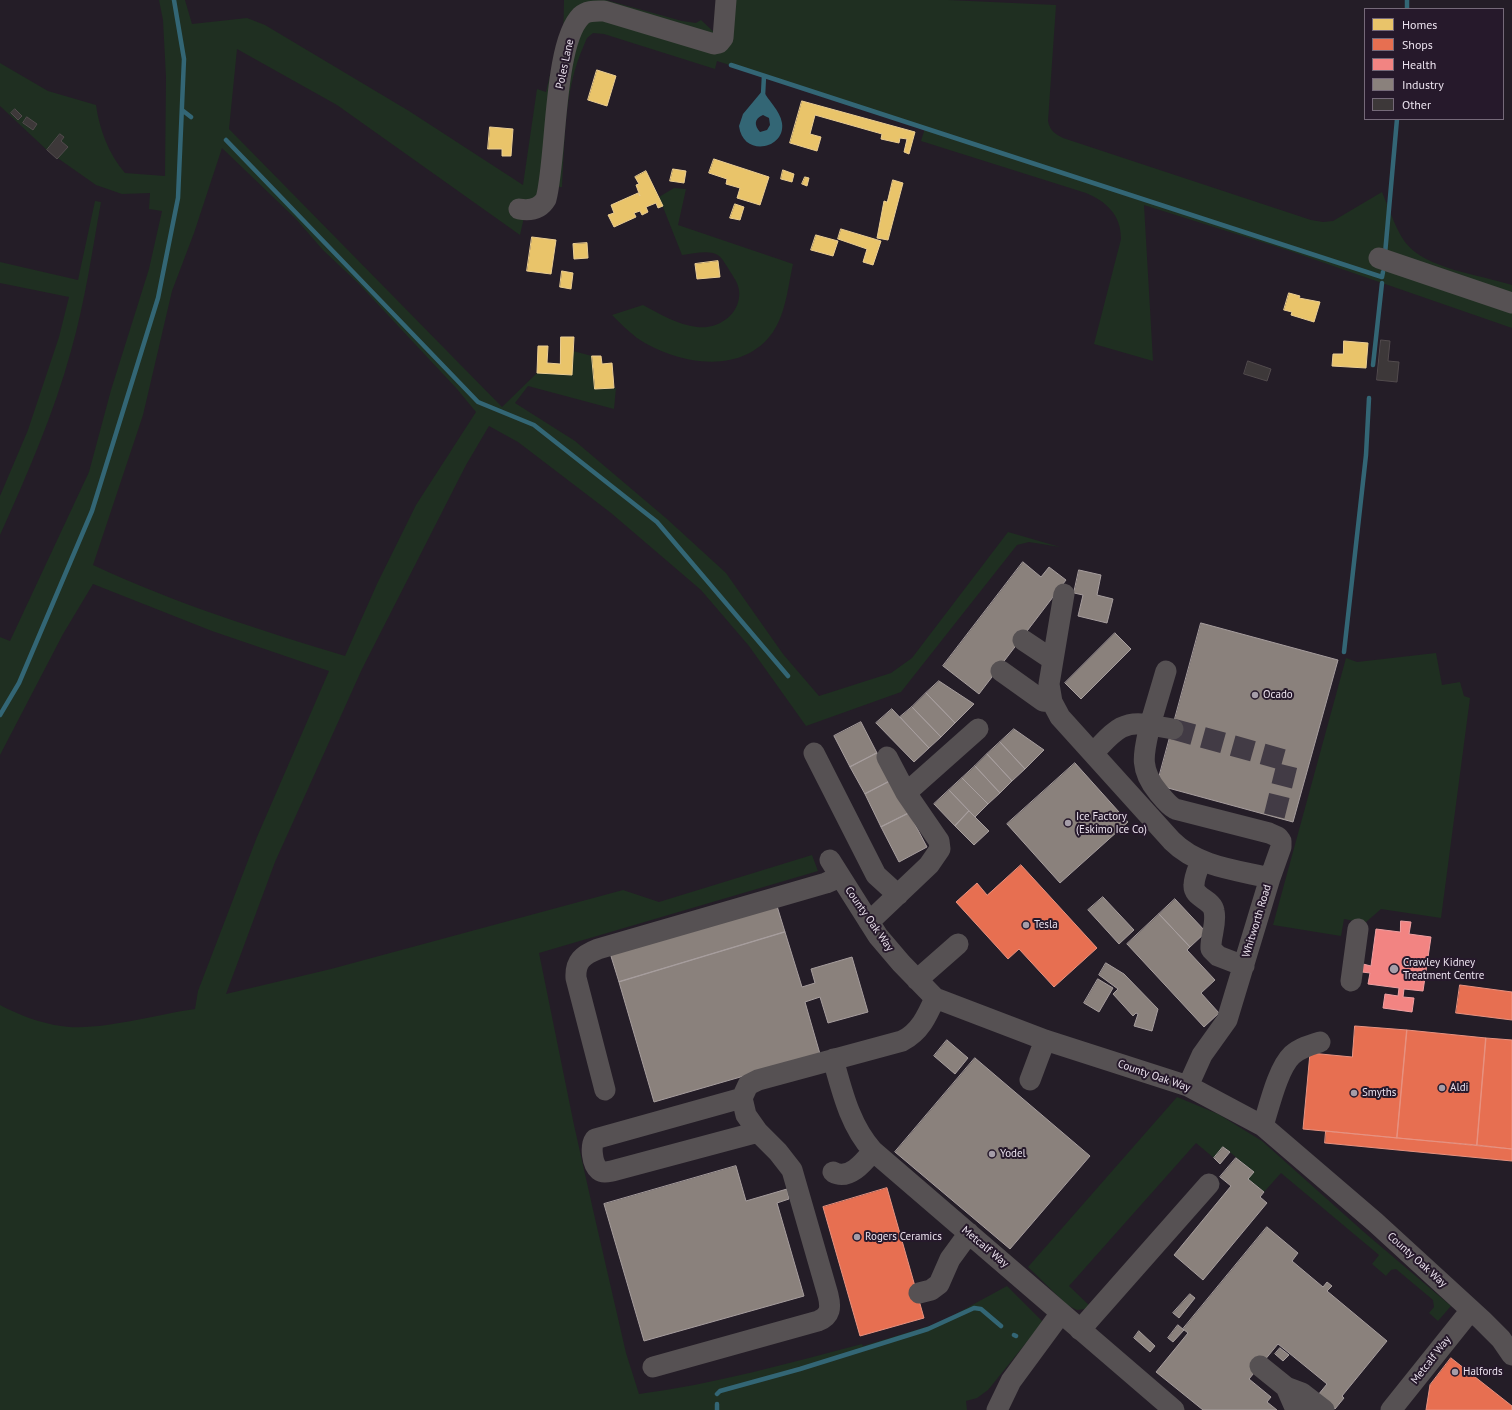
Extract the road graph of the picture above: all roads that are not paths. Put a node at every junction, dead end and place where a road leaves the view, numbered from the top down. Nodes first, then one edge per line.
1 (726, 0) edge
2 (519, 209) dead end
3 (1379, 258) dead end
4 (1512, 303) edge
5 (1064, 594) dead end
6 (1023, 640) dead end
7 (1053, 660) junction
8 (1166, 671) dead end
9 (1001, 672) dead end
10 (1052, 702) junction
11 (1150, 725) junction
12 (978, 729) dead end
13 (1172, 729) tunnel mouth
14 (1093, 753) junction
15 (814, 754) dead end
16 (887, 757) dead end
17 (906, 793) junction
18 (1201, 861) junction
19 (1270, 878) junction
20 (898, 895) junction
21 (868, 922) junction
22 (1358, 929) dead end
23 (958, 944) dead end
24 (1244, 966) junction
25 (917, 980) junction
26 (1351, 981) dead end
27 (935, 998) junction
28 (1045, 1040) junction
29 (1320, 1042) dead end
30 (833, 1059) junction
31 (1030, 1080) dead end
32 (1188, 1086) junction
33 (605, 1090) dead end
34 (742, 1098) junction
35 (1262, 1126) junction
36 (758, 1132) junction
37 (873, 1151) junction
38 (833, 1172) dead end
39 (1209, 1184) dead end
40 (969, 1233) junction
41 (919, 1293) dead end
42 (1471, 1310) junction
43 (1061, 1313) junction
44 (1080, 1330) junction
45 (1512, 1355) edge
46 (1260, 1366) dead end
47 (653, 1367) dead end
48 (1286, 1387) junction
49 (997, 1410) edge
50 (1174, 1410) edge
51 (1296, 1410) edge
52 (1324, 1410) edge
53 (1391, 1410) edge

1 - 2 street, Poles Lane
3 - 4 street
5 - 7 street
6 - 7 street
7 - 10 street
8 - 11 street
9 - 10 street
10 - 14 street, Whitworth Road
11 - 13 street
11 - 14 street
11 - 19 street
12 - 17 street
14 - 18 street, Whitworth Road
15 - 20 street
16 - 17 street
17 - 20 street
18 - 19 street, Whitworth Road
18 - 24 street
19 - 24 street, Whitworth Road
20 - 21 street
21 - 25 street, County Oak Way
21 - 33 street, County Oak Way
22 - 26 street
23 - 25 street
24 - 32 street, Whitworth Road
25 - 27 street, County Oak Way
27 - 28 street, County Oak Way
27 - 30 street
28 - 31 street
28 - 32 street, County Oak Way
29 - 35 street
30 - 34 street
30 - 37 street, Metcalf Way
32 - 35 street, County Oak Way
34 - 36 street
34 - 36 street
35 - 42 street, County Oak Way
36 - 47 street
37 - 38 street
37 - 40 street, Metcalf Way
39 - 44 street
40 - 41 street
40 - 43 street, Metcalf Way
42 - 45 street, County Oak Way
42 - 53 street, Metcalf Way
43 - 44 street, Metcalf Way
43 - 49 street
44 - 50 street, Metcalf Way
46 - 48 street
48 - 51 street
48 - 52 street

